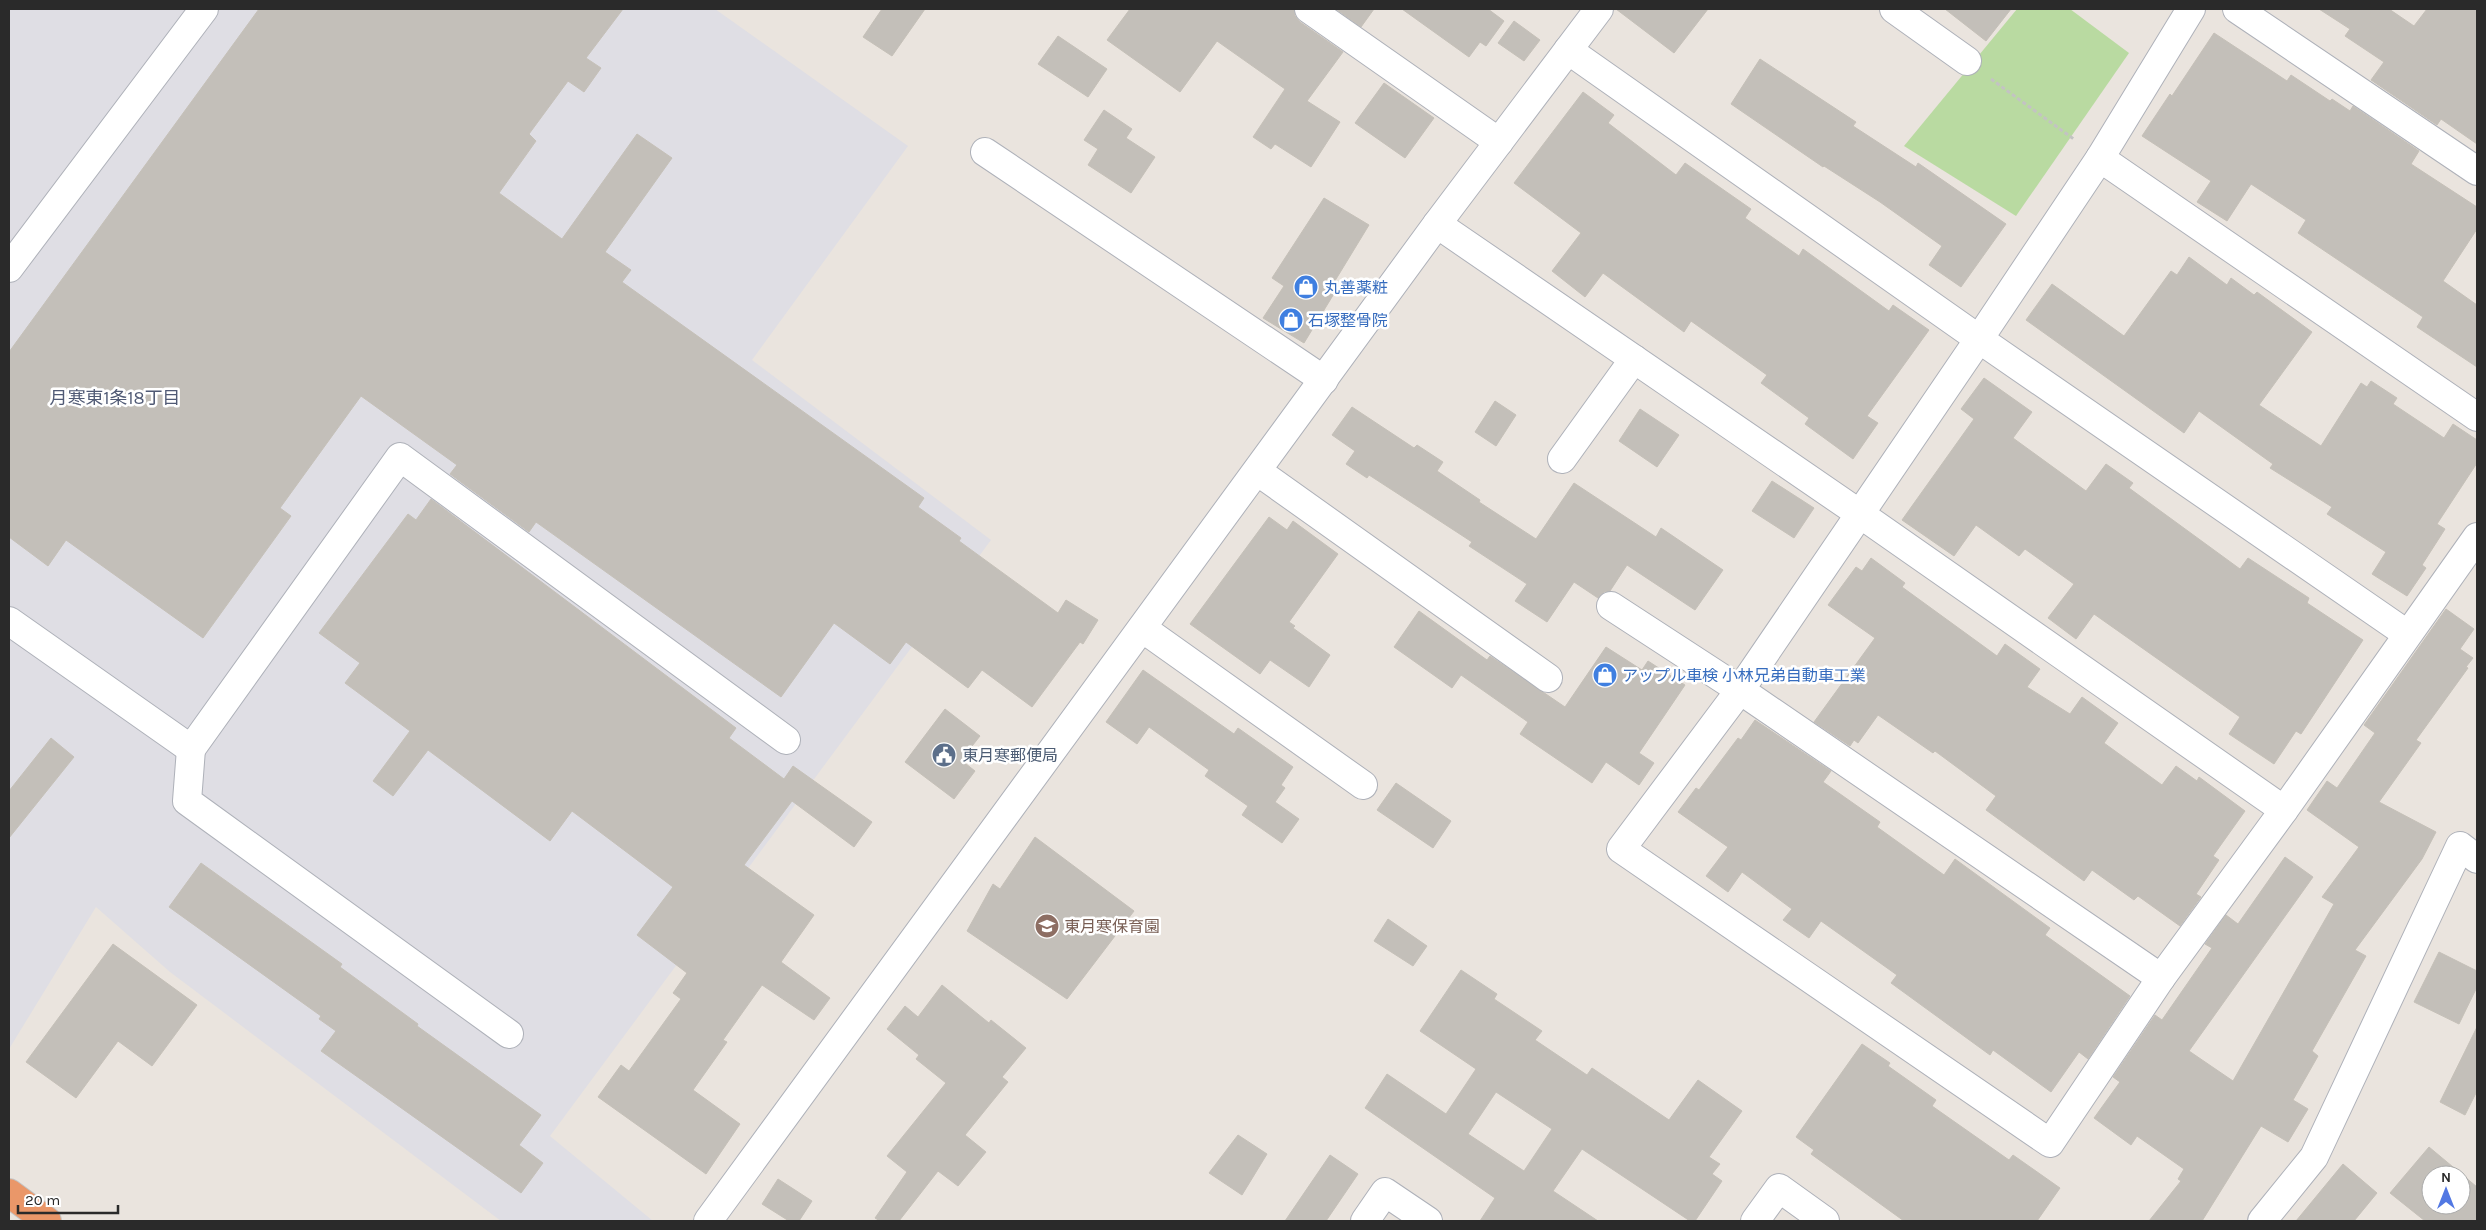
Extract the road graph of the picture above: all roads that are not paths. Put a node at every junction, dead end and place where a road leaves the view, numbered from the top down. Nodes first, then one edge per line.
1 (204, 9) edge
2 (1309, 9) edge
3 (1599, 9) edge
4 (1894, 9) edge
5 (2191, 9) edge
6 (2237, 9) edge
7 (1568, 50) junction
8 (1967, 61) road end
9 (1499, 142) junction
10 (986, 152) dead end
11 (2100, 158) junction
12 (2477, 171) edge
13 (1437, 224) junction
14 (9, 268) edge
15 (1979, 339) junction
16 (1634, 359) junction
17 (1324, 380) junction
18 (2477, 417) edge
19 (1562, 459) dead end
20 (1257, 471) junction
21 (1860, 514) junction
22 (2477, 537) edge
23 (1611, 606) dead end
24 (9, 621) edge
25 (1142, 628) junction
26 (2407, 634) junction
27 (1548, 678) dead end
28 (1740, 690) junction
29 (786, 740) dead end
30 (191, 749) junction
31 (1363, 785) dead end
32 (2284, 810) junction
33 (2477, 859) edge
34 (2161, 978) junction
35 (509, 1034) dead end
36 (9, 1193) edge
37 (47, 1221) edge
38 (708, 1221) edge
39 (1365, 1221) edge
40 (1428, 1221) edge
41 (1755, 1221) edge
42 (1825, 1221) edge
43 (2262, 1221) edge

1 - 14 street
2 - 9 street
3 - 7 street
4 - 8 street
5 - 11 street
6 - 12 street
7 - 9 street
7 - 15 street
9 - 13 street
10 - 17 street
11 - 15 street
11 - 18 street
13 - 16 street
13 - 17 street
15 - 21 street
15 - 26 street
16 - 19 street
16 - 21 street
17 - 20 street
20 - 25 street
20 - 27 street
21 - 28 street
21 - 32 street
22 - 26 street
23 - 28 street
24 - 30 street
25 - 31 street
25 - 38 street
26 - 32 street
28 - 34 street
28 - 34 street
29 - 30 street
30 - 35 street
32 - 34 street
33 - 43 street
36 - 37 highway
39 - 40 street
41 - 42 street

